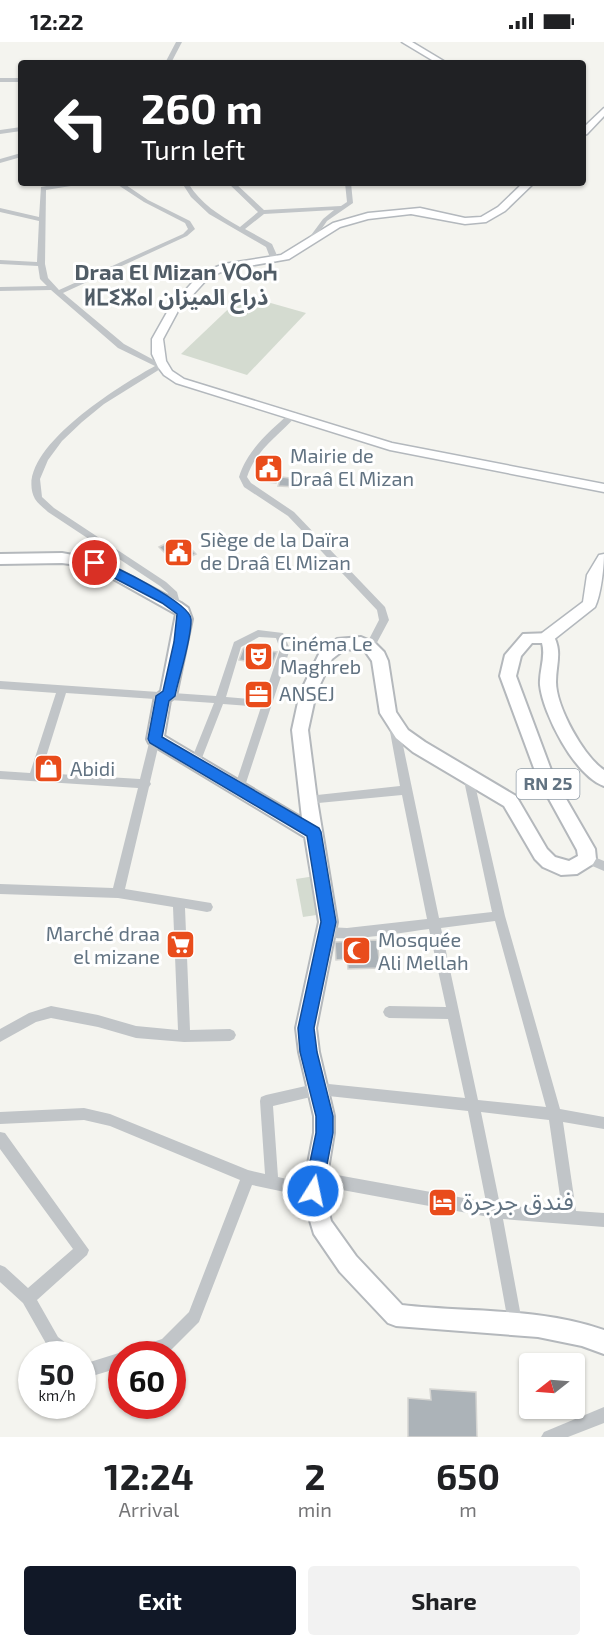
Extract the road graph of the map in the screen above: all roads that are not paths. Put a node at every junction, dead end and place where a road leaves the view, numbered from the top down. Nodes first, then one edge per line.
1 (179, 42) edge
2 (406, 42) edge
3 (170, 60) edge
4 (438, 60) edge
5 (0, 80) edge
6 (18, 80) edge
7 (599, 113) edge
8 (18, 129) edge
9 (586, 129) edge
10 (0, 132) edge
11 (18, 156) edge
12 (0, 161) edge
13 (42, 186) edge
14 (123, 186) edge
15 (186, 186) edge
16 (234, 186) edge
17 (348, 186) edge
18 (526, 186) edge
19 (343, 208) junction
20 (0, 210) edge
21 (262, 212) junction
22 (43, 220) junction
23 (240, 229) junction
24 (310, 242) junction
25 (275, 260) junction
26 (0, 262) edge
27 (41, 264) junction
28 (0, 289) edge
29 (56, 290) junction
30 (161, 366) junction
31 (293, 415) junction
32 (604, 488) edge
33 (604, 558) edge
34 (0, 559) edge
35 (176, 607) junction
36 (547, 637) junction
37 (370, 647) junction
38 (0, 686) edge
39 (62, 690) junction
40 (166, 696) junction
41 (220, 700) junction
42 (268, 704) junction
43 (394, 723) junction
44 (155, 739) junction
45 (195, 763) junction
46 (0, 775) edge
47 (468, 776) junction
48 (33, 777) junction
49 (604, 778) edge
50 (146, 784) junction
51 (239, 789) junction
52 (406, 790) junction
53 (308, 800) junction
54 (314, 832) junction
55 (587, 859) junction
56 (604, 866) edge
57 (0, 889) edge
58 (118, 893) junction
59 (179, 902) junction
60 (207, 907) dead end
61 (499, 916) junction
62 (434, 921) junction
63 (328, 932) junction
64 (389, 1012) dead end
65 (452, 1013) junction
66 (230, 1035) dead end
67 (0, 1036) edge
68 (184, 1036) junction
69 (319, 1089) junction
70 (475, 1107) junction
71 (555, 1114) junction
72 (0, 1118) edge
73 (604, 1123) edge
74 (0, 1138) edge
75 (248, 1178) junction
76 (272, 1183) junction
77 (314, 1184) junction
78 (496, 1210) junction
79 (570, 1218) junction
80 (604, 1220) edge
81 (0, 1272) edge
82 (28, 1298) junction
83 (515, 1322) junction
84 (52, 1341) edge
85 (170, 1341) edge
86 (604, 1342) edge
87 (604, 1415) edge
88 (549, 1437) edge

1 - 3 street
2 - 4 main road
5 - 6 street
7 - 9 main road
8 - 10 street
11 - 12 street
13 - 22 street
14 - 29 street
15 - 23 street
16 - 21 street
17 - 19 street
18 - 24 main road
19 - 21 street
19 - 24 street
20 - 22 street
21 - 23 street
22 - 27 street
23 - 25 street
24 - 25 main road
25 - 30 main road
26 - 27 street
27 - 29 street
28 - 29 street
29 - 30 street
30 - 31 main road
30 - 35 street
31 - 32 main road
31 - 37 street
33 - 36 main road
34 - 35 main road
35 - 40 main road
36 - 49 main road, RN 25
36 - 55 main road, RN 25
37 - 43 main road, RN 25
37 - 53 main road
38 - 39 street
39 - 40 street
39 - 48 street
40 - 41 street
40 - 44 main road
41 - 42 street
41 - 42 street
41 - 45 street
42 - 51 street
43 - 47 main road, RN 25
43 - 52 street
44 - 45 main road
44 - 50 street
45 - 51 main road
46 - 48 street
47 - 55 main road, RN 25
47 - 61 street
48 - 50 street
50 - 58 street
51 - 54 main road
52 - 53 street
52 - 62 street
53 - 54 main road
54 - 63 main road
55 - 56 street
57 - 58 street
58 - 59 street
59 - 60 street
59 - 68 street
61 - 62 street
61 - 71 street
62 - 63 street
62 - 65 street
63 - 69 main road
64 - 65 street
65 - 70 street
66 - 68 street
67 - 68 street
69 - 70 street
69 - 76 street
69 - 77 main road
70 - 71 street
70 - 78 street
71 - 73 street
71 - 79 street
72 - 75 street
74 - 82 street
75 - 76 street
75 - 85 street
76 - 77 street
77 - 78 street
77 - 83 main road
78 - 79 street
78 - 83 street
79 - 80 street
81 - 82 street
82 - 84 street
83 - 86 main road
87 - 88 street

